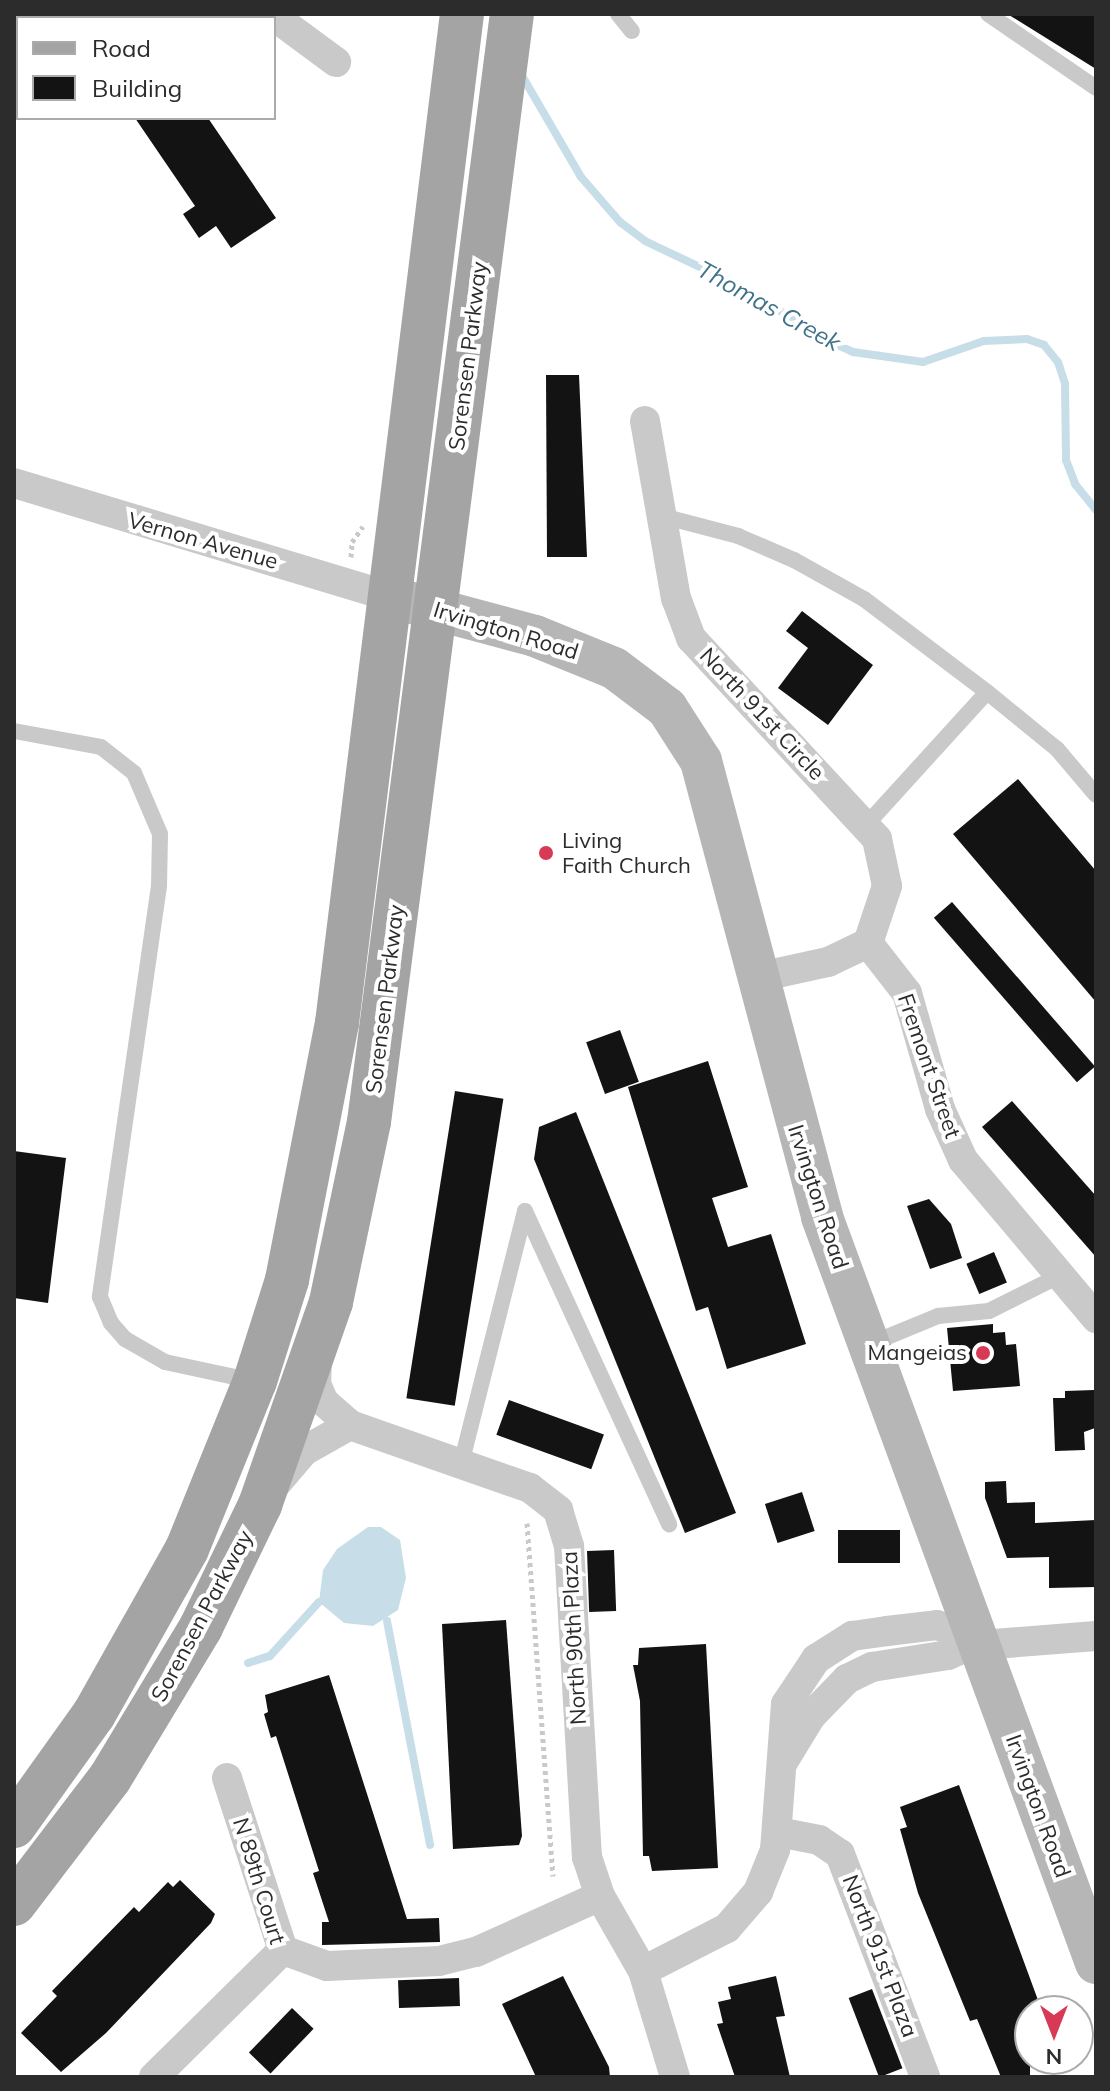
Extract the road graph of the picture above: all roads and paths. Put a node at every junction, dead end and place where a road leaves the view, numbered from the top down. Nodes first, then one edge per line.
1 (462, 14) edge
2 (512, 14) edge
3 (618, 14) edge
4 (988, 14) edge
5 (276, 18) edge
6 (632, 31) dead end
7 (336, 62) dead end
8 (1096, 88) edge
9 (645, 421) dead end
10 (14, 483) edge
11 (662, 516) junction
12 (392, 597) junction
13 (435, 609) junction
14 (987, 692) junction
15 (14, 731) edge
16 (1096, 795) edge
17 (867, 824) junction
18 (868, 943) junction
19 (755, 978) junction
20 (1059, 1276) junction
21 (1096, 1318) edge
22 (317, 1344) junction
23 (870, 1344) junction
24 (255, 1381) junction
25 (350, 1425) junction
26 (461, 1464) junction
27 (260, 1505) junction
28 (525, 1519) dead end
29 (669, 1524) dead end
30 (1096, 1636) edge
31 (981, 1643) junction
32 (227, 1778) dead end
33 (14, 1826) edge
34 (778, 1832) junction
35 (553, 1876) dead end
36 (600, 1896) junction
37 (14, 1904) edge
38 (283, 1950) junction
39 (1096, 1963) edge
40 (643, 1971) junction
41 (154, 2077) edge
42 (675, 2077) edge
43 (925, 2077) edge

1 - 12 main road, Sorensen Parkway
2 - 13 main road, Sorensen Parkway
3 - 6 lane
4 - 8 lane
5 - 7 street
9 - 11 street, North 91st Circle
10 - 12 street, Vernon Avenue
11 - 14 lane
11 - 17 street, North 91st Circle
12 - 13 street, Irvington Road
12 - 24 main road, Sorensen Parkway
13 - 19 street, Irvington Road
13 - 22 main road, Sorensen Parkway
14 - 16 lane
14 - 17 lane
15 - 24 lane
17 - 18 street, North 91st Circle
18 - 19 street
18 - 20 street, Fremont Street
19 - 23 street, Irvington Road
20 - 21 street, Fremont Street
20 - 23 lane
22 - 25 street
22 - 27 main road, Sorensen Parkway
23 - 31 street, Irvington Road
24 - 33 main road, Sorensen Parkway
25 - 26 street, North 90th Plaza
25 - 27 street
26 - 29 lane
26 - 36 street, North 90th Plaza
27 - 37 main road, Sorensen Parkway
28 - 35 path
30 - 31 street
31 - 34 street
31 - 39 street, Irvington Road
32 - 38 street, N 89th Court
34 - 40 street
34 - 43 street, North 91st Plaza
36 - 38 street
36 - 40 street, North 90th Plaza
38 - 41 street, N 89th Court
40 - 42 street

